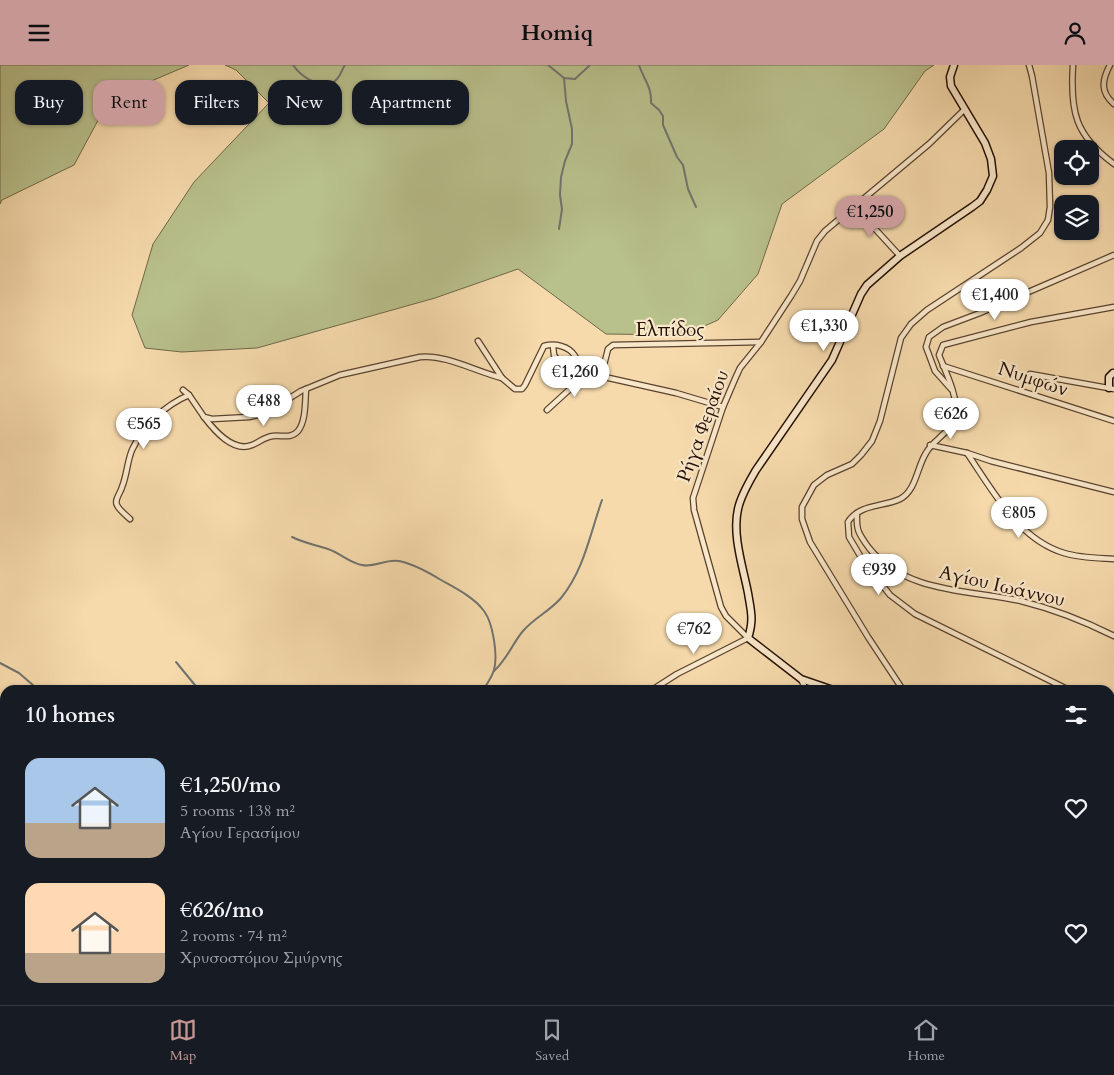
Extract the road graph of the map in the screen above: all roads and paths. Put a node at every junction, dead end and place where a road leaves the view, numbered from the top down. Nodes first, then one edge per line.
1 (954, 65) edge
2 (1029, 65) edge
3 (1073, 65) edge
4 (1110, 65) edge
5 (1114, 104) edge
6 (966, 108) junction
7 (1114, 164) edge
8 (855, 207) junction
9 (900, 256) junction
10 (1113, 256) edge
11 (1114, 307) edge
12 (478, 341) dead end
13 (761, 343) junction
14 (553, 346) junction
15 (943, 366) junction
16 (578, 367) junction
17 (1114, 373) edge
18 (1030, 374) dead end
19 (601, 377) junction
20 (502, 378) junction
21 (306, 389) junction
22 (1111, 389) edge
23 (183, 390) dead end
24 (952, 390) junction
25 (189, 395) junction
26 (723, 407) junction
27 (547, 410) dead end
28 (204, 417) junction
29 (1114, 421) edge
30 (930, 445) junction
31 (967, 453) junction
32 (1114, 492) edge
33 (857, 513) junction
34 (130, 519) dead end
35 (1114, 559) edge
36 (1114, 636) edge
37 (748, 638) junction
38 (801, 679) junction
39 (660, 685) edge
40 (804, 685) edge
41 (818, 685) edge
42 (900, 685) edge
43 (1059, 685) edge

1 - 6 street
2 - 42 street
3 - 7 street
4 - 5 street
6 - 8 street, Ρήγα Φεραίου
6 - 9 street
8 - 9 street
8 - 13 street, Ρήγα Φεραίου
9 - 37 street
10 - 24 street
11 - 15 street
12 - 20 street
13 - 19 street, Ελπίδος
13 - 26 street, Ρήγα Φεραίου
14 - 16 street
14 - 16 street
14 - 20 street
15 - 24 street
15 - 29 street, Νυμφών
16 - 19 street
16 - 27 street
17 - 22 street
18 - 22 street
19 - 26 street
20 - 21 street
21 - 28 street
21 - 28 street
23 - 25 street
24 - 30 street
25 - 28 street
25 - 34 street
26 - 37 street, Ρήγα Φεραίου
30 - 31 street
30 - 33 street
31 - 32 street
31 - 35 street
33 - 36 street, Αγίου Ιωάννου
33 - 43 street
37 - 38 street, Ρήγα Φεραίου
37 - 39 street
38 - 40 street
38 - 41 street, Ρήγα Φεραίου

